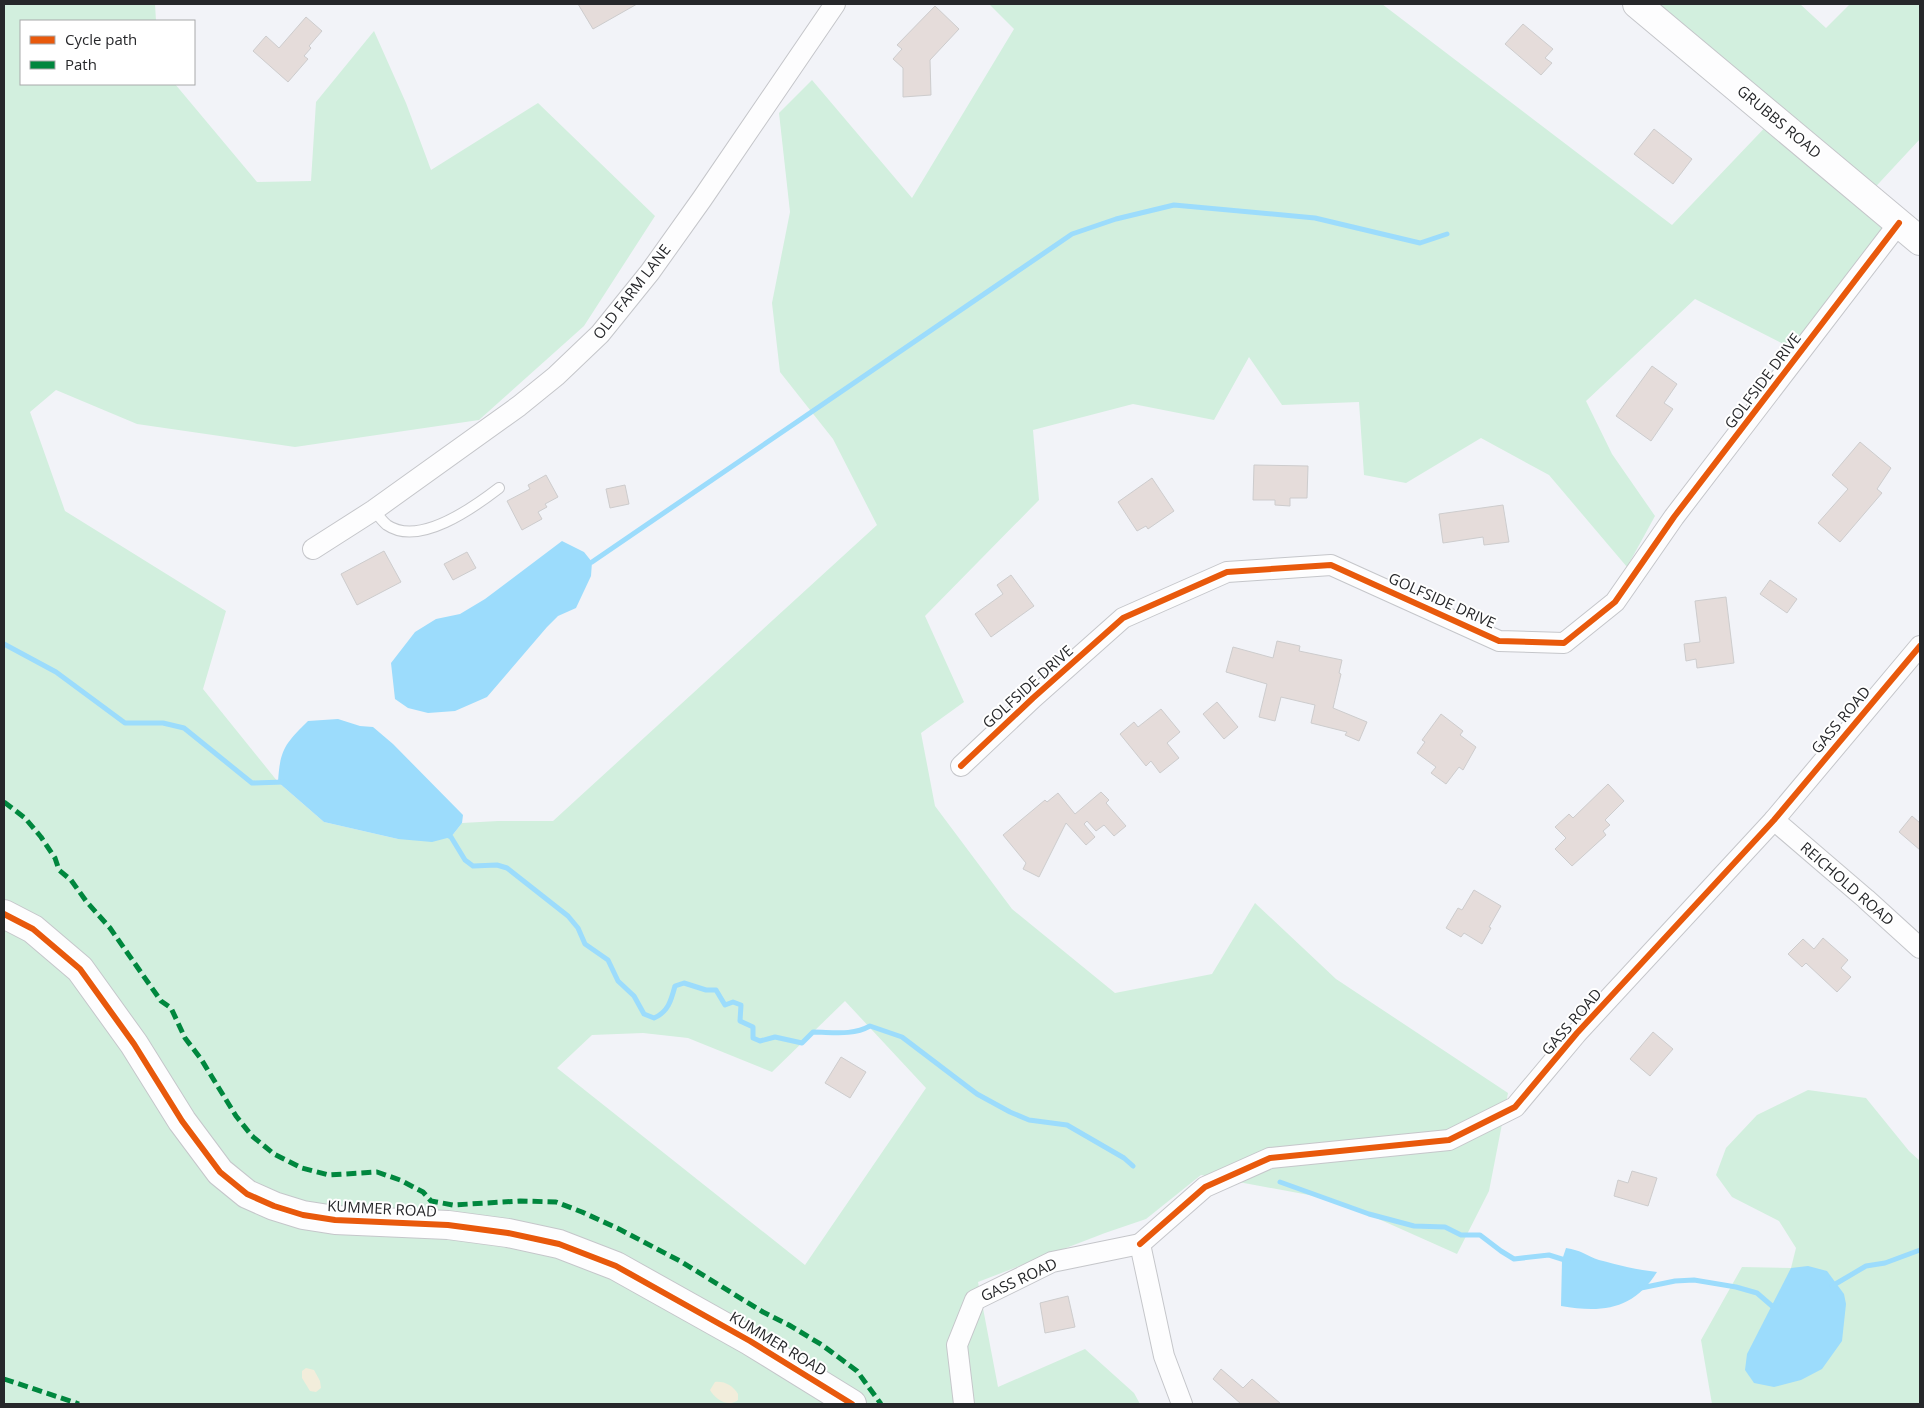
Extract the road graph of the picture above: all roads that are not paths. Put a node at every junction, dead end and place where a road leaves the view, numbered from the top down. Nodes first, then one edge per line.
1 (835, 4) edge
2 (1637, 4) edge
3 (1899, 223) junction
4 (1920, 241) edge
5 (498, 488) dead end
6 (374, 510) junction
7 (313, 549) dead end
8 (1920, 646) edge
9 (961, 766) dead end
10 (1774, 820) junction
11 (4, 914) edge
12 (1920, 948) edge
13 (1140, 1244) junction
14 (852, 1404) edge
15 (964, 1404) edge
16 (1182, 1404) edge

1 - 6 street, OLD FARM LANE
2 - 3 street, GRUBBS ROAD
3 - 4 street, GRUBBS ROAD
3 - 9 street, GOLFSIDE DRIVE
5 - 6 lane
6 - 7 street, OLD FARM LANE
8 - 10 street, GASS ROAD
10 - 12 street, REICHOLD ROAD
10 - 13 street, GASS ROAD
11 - 14 street, KUMMER ROAD
13 - 15 street, GASS ROAD
13 - 16 street

